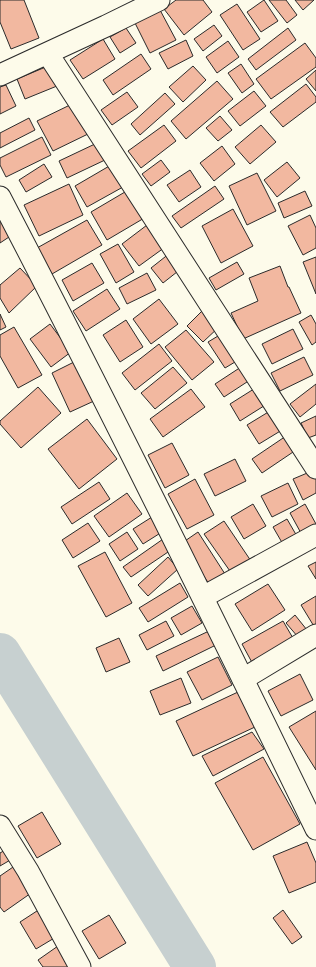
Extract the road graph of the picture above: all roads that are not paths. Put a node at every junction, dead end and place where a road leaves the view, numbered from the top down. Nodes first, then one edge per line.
1 (159, 0) edge
2 (48, 54) junction
3 (0, 75) edge
4 (0, 197) edge
5 (316, 468) edge
6 (316, 535) edge
7 (203, 597) junction
8 (316, 635) edge
9 (243, 679) junction
10 (0, 826) edge
11 (316, 830) edge
12 (80, 967) edge

1 - 2 street
2 - 3 street
2 - 5 street
4 - 7 street
6 - 7 street
7 - 9 street
8 - 9 street
9 - 11 street
10 - 12 street

